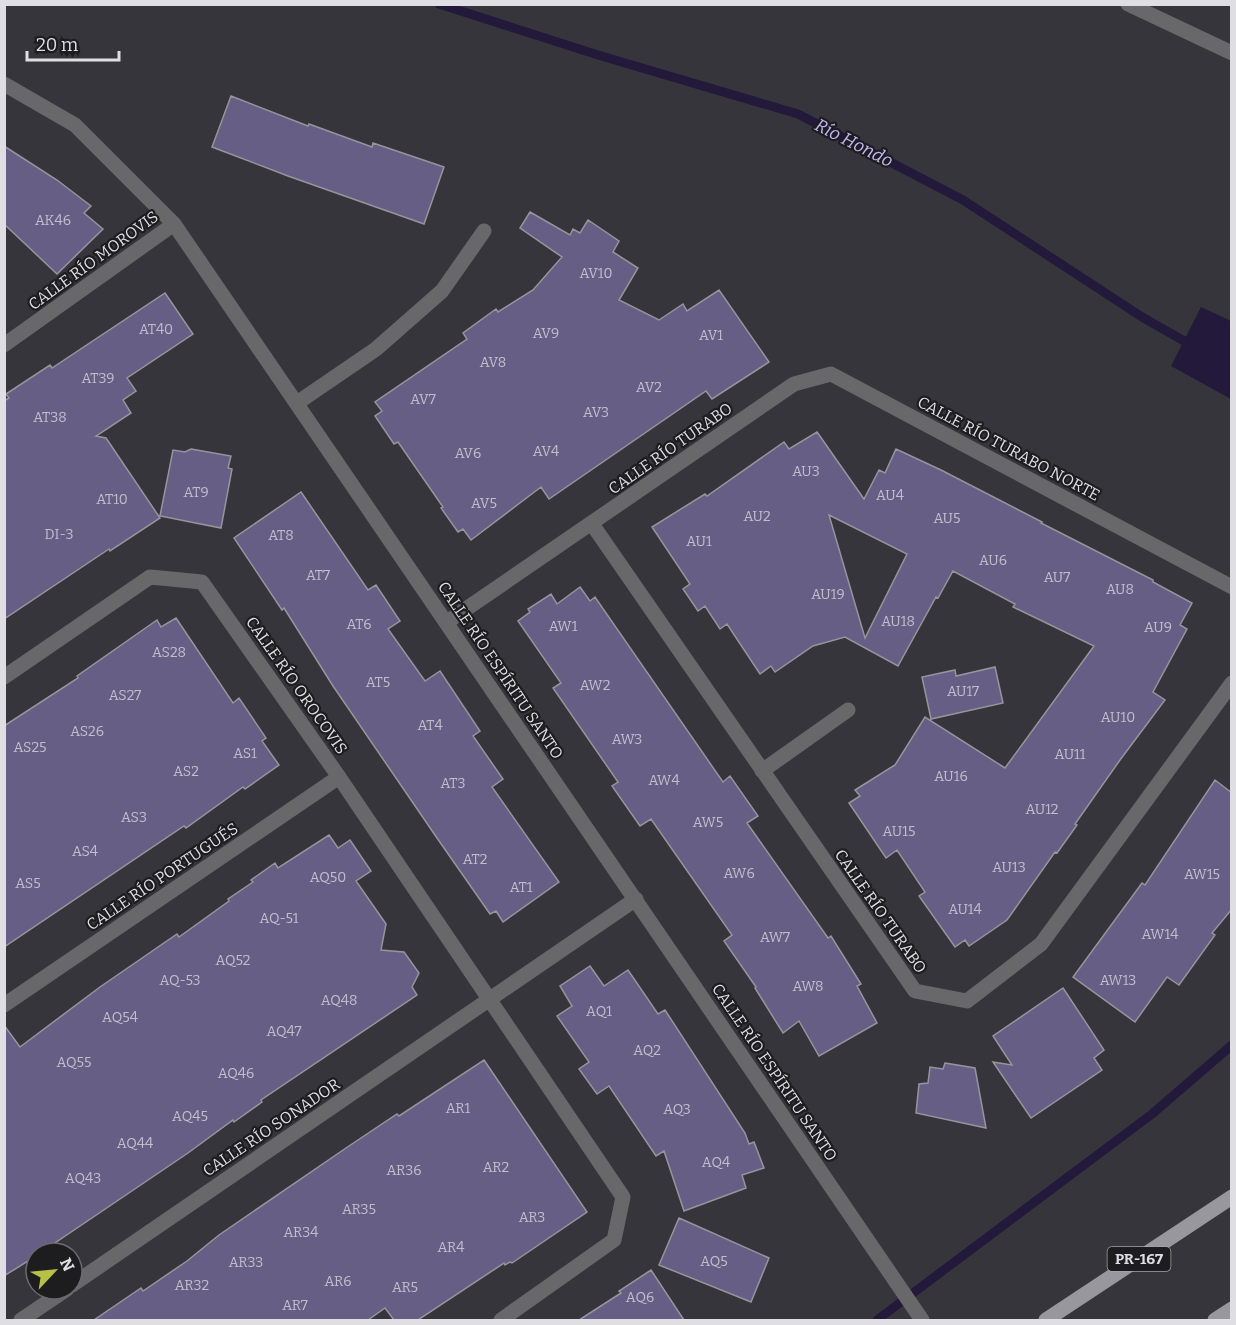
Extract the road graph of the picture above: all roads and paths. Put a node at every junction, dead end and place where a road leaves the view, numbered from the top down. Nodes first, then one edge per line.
1 (1128, 4) edge
2 (1232, 53) edge
3 (4, 84) edge
4 (174, 224) junction
5 (484, 231) dead end
6 (4, 345) edge
7 (769, 401) joint
8 (297, 403) junction
9 (592, 524) junction
10 (1232, 587) edge
11 (447, 622) junction
12 (4, 677) edge
13 (1232, 683) edge
14 (848, 710) dead end
15 (762, 771) junction
16 (339, 777) junction
17 (636, 899) junction
18 (490, 998) junction
19 (4, 1005) edge
20 (1232, 1197) edge
21 (84, 1277) edge
22 (49, 1301) edge
23 (1232, 1309) edge
24 (21, 1320) edge
25 (501, 1320) edge
26 (922, 1320) edge
27 (1046, 1320) edge
28 (1215, 1320) edge

1 - 2 street
3 - 4 street, CALLE RÍO ESPÍRITU SANTO
4 - 6 street, CALLE RÍO MOROVIS
4 - 8 street, CALLE RÍO ESPÍRITU SANTO
5 - 8 street
7 - 9 street, CALLE RÍO TURABO
7 - 10 street, CALLE RÍO TURABO NORTE
8 - 11 street, CALLE RÍO ESPÍRITU SANTO
9 - 11 street, CALLE RÍO TURABO
9 - 15 street, CALLE RÍO TURABO
11 - 17 street, CALLE RÍO ESPÍRITU SANTO
12 - 16 street, CALLE RÍO OROCOVIS
13 - 15 street, CALLE RÍO TURABO
14 - 15 street
16 - 18 street, CALLE RÍO OROCOVIS
16 - 19 street, CALLE RÍO PORTUGUÉS
17 - 18 street, CALLE RÍO SONADOR
17 - 26 street, CALLE RÍO ESPÍRITU SANTO
18 - 21 street, CALLE RÍO SONADOR
18 - 25 street
20 - 27 main road, PR-167
22 - 24 street
23 - 28 main road

